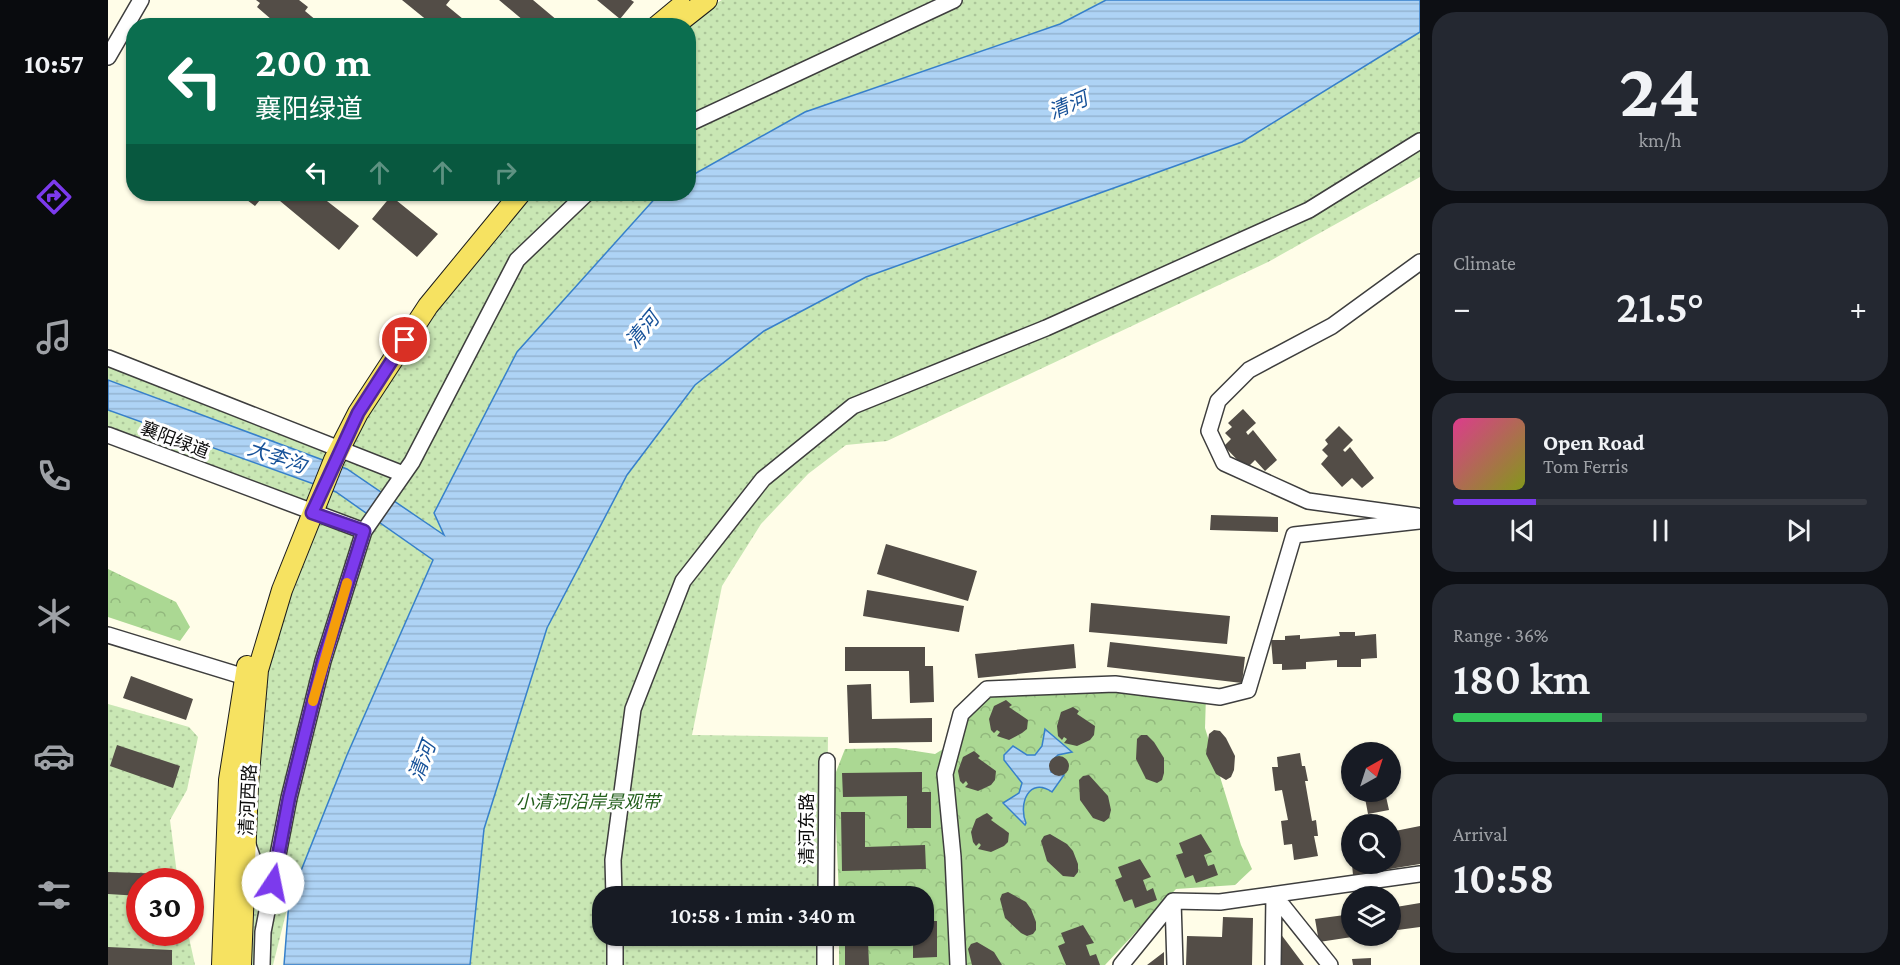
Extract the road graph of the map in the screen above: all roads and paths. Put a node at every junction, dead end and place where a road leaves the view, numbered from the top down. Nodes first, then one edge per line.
1 (141, 0) edge
2 (688, 0) edge
3 (707, 0) edge
4 (954, 0) edge
5 (131, 18) edge
6 (667, 18) edge
7 (684, 18) edge
8 (126, 26) edge
9 (108, 57) edge
10 (696, 120) edge
11 (1420, 141) edge
12 (498, 201) edge
13 (514, 201) edge
14 (579, 201) edge
15 (1420, 262) edge
16 (108, 358) edge
17 (108, 435) edge
18 (333, 452) junction
19 (402, 477) junction
20 (309, 506) junction
21 (1420, 516) edge
22 (1420, 521) edge
23 (367, 527) junction
24 (108, 635) edge
25 (254, 676) junction
26 (827, 761) dead end
27 (246, 837) junction
28 (1420, 874) edge
29 (614, 886) edge
30 (826, 886) edge
31 (1274, 895) junction
32 (1173, 901) junction
33 (269, 904) junction
34 (615, 946) edge
35 (825, 946) edge
36 (222, 965) edge
37 (241, 965) edge
38 (262, 965) edge
39 (615, 965) edge
40 (825, 965) edge
41 (958, 965) edge
42 (1121, 965) edge
43 (1175, 965) edge
44 (1273, 965) edge
45 (1330, 965) edge

1 - 5 street
2 - 6 main road
3 - 7 main road
4 - 10 street
8 - 9 street
11 - 29 street
12 - 18 main road
13 - 18 main road
14 - 19 street
15 - 21 street
16 - 18 street
17 - 20 street, 襄阳绿道
18 - 19 street
18 - 20 main road
19 - 23 street
20 - 23 street, 襄阳绿道
20 - 25 main road
22 - 41 street
23 - 33 street
24 - 25 street
25 - 27 main road, 清河西路
25 - 36 main road
26 - 30 street, 清河东路
27 - 33 street
27 - 37 main road, 清河西路
28 - 31 street
31 - 32 street
31 - 44 street
31 - 45 street
32 - 42 street
32 - 43 street
33 - 38 street
34 - 39 street
35 - 40 street

